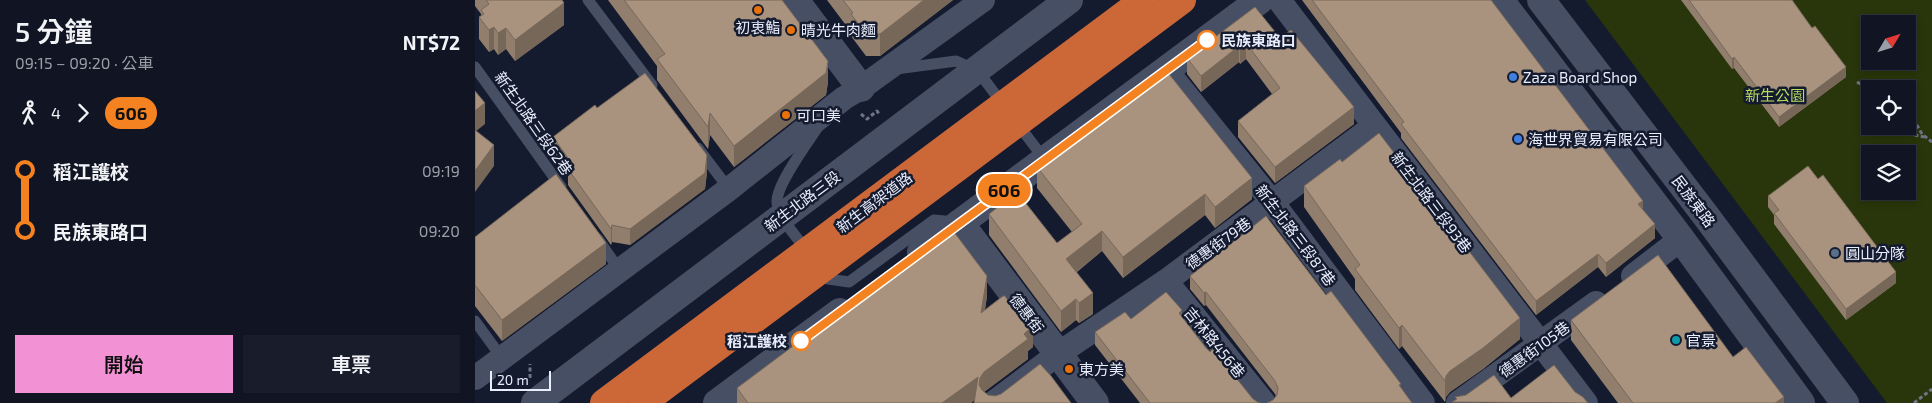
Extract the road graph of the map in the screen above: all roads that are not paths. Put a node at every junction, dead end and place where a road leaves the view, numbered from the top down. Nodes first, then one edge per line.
1 (588, 0) edge
2 (795, 0) edge
3 (1069, 0) edge
4 (1119, 0) edge
5 (1144, 0) edge
6 (1182, 0) edge
7 (1261, 0) edge
8 (1279, 0) edge
9 (1500, 0) edge
10 (1541, 0) edge
11 (979, 1) edge
12 (475, 66) edge
13 (884, 70) junction
14 (1166, 70) junction
15 (978, 71) junction
16 (861, 88) junction
17 (658, 94) edge
18 (831, 107) junction
19 (1374, 126) junction
20 (693, 142) edge
21 (1045, 160) junction
22 (729, 189) junction
23 (569, 199) edge
24 (1273, 203) junction
25 (782, 216) junction
26 (960, 223) junction
27 (592, 231) edge
28 (1681, 239) junction
29 (620, 271) junction
30 (1166, 281) junction
31 (475, 321) edge
32 (1541, 345) junction
33 (1058, 354) junction
34 (502, 358) junction
35 (475, 378) edge
36 (532, 393) edge
37 (721, 402) edge
38 (604, 403) edge
39 (642, 403) edge
40 (993, 403) edge
41 (1095, 403) edge
42 (1264, 403) edge
43 (1423, 403) edge
44 (1458, 403) edge
45 (1585, 403) edge
46 (1801, 403) edge
47 (1845, 403) edge

1 - 17 lane
2 - 16 street
3 - 15 street, 新生北路三段
4 - 38 highway
5 - 38 highway, 新生高架道路
6 - 39 highway, 新生高架道路
7 - 14 street
8 - 19 street, 新生北路三段93巷
9 - 28 street
10 - 47 street, 民族東路
11 - 13 street
12 - 23 lane, 新生北路三段62巷
13 - 15 lane
13 - 16 street
14 - 21 street
14 - 24 street, 新生北路三段87巷
15 - 21 lane
15 - 25 street, 新生北路三段
16 - 18 street
18 - 22 street
18 - 25 lane
19 - 24 street, 德惠街79巷
19 - 32 street, 新生北路三段93巷
20 - 22 lane
21 - 26 street
22 - 29 street
24 - 30 street, 德惠街79巷
24 - 43 street, 新生北路三段87巷
25 - 26 lane
25 - 36 street, 新生北路三段
26 - 33 street, 德惠街
26 - 37 street
27 - 29 lane
28 - 32 street, 德惠街105巷
28 - 46 street
29 - 34 street
30 - 33 street, 德惠街79巷
30 - 42 street, 吉林路456巷
31 - 34 lane
32 - 44 street, 德惠街105巷
32 - 45 street, 新生北路三段93巷
33 - 40 street, 德惠街79巷
33 - 41 street, 德惠街
34 - 35 street

